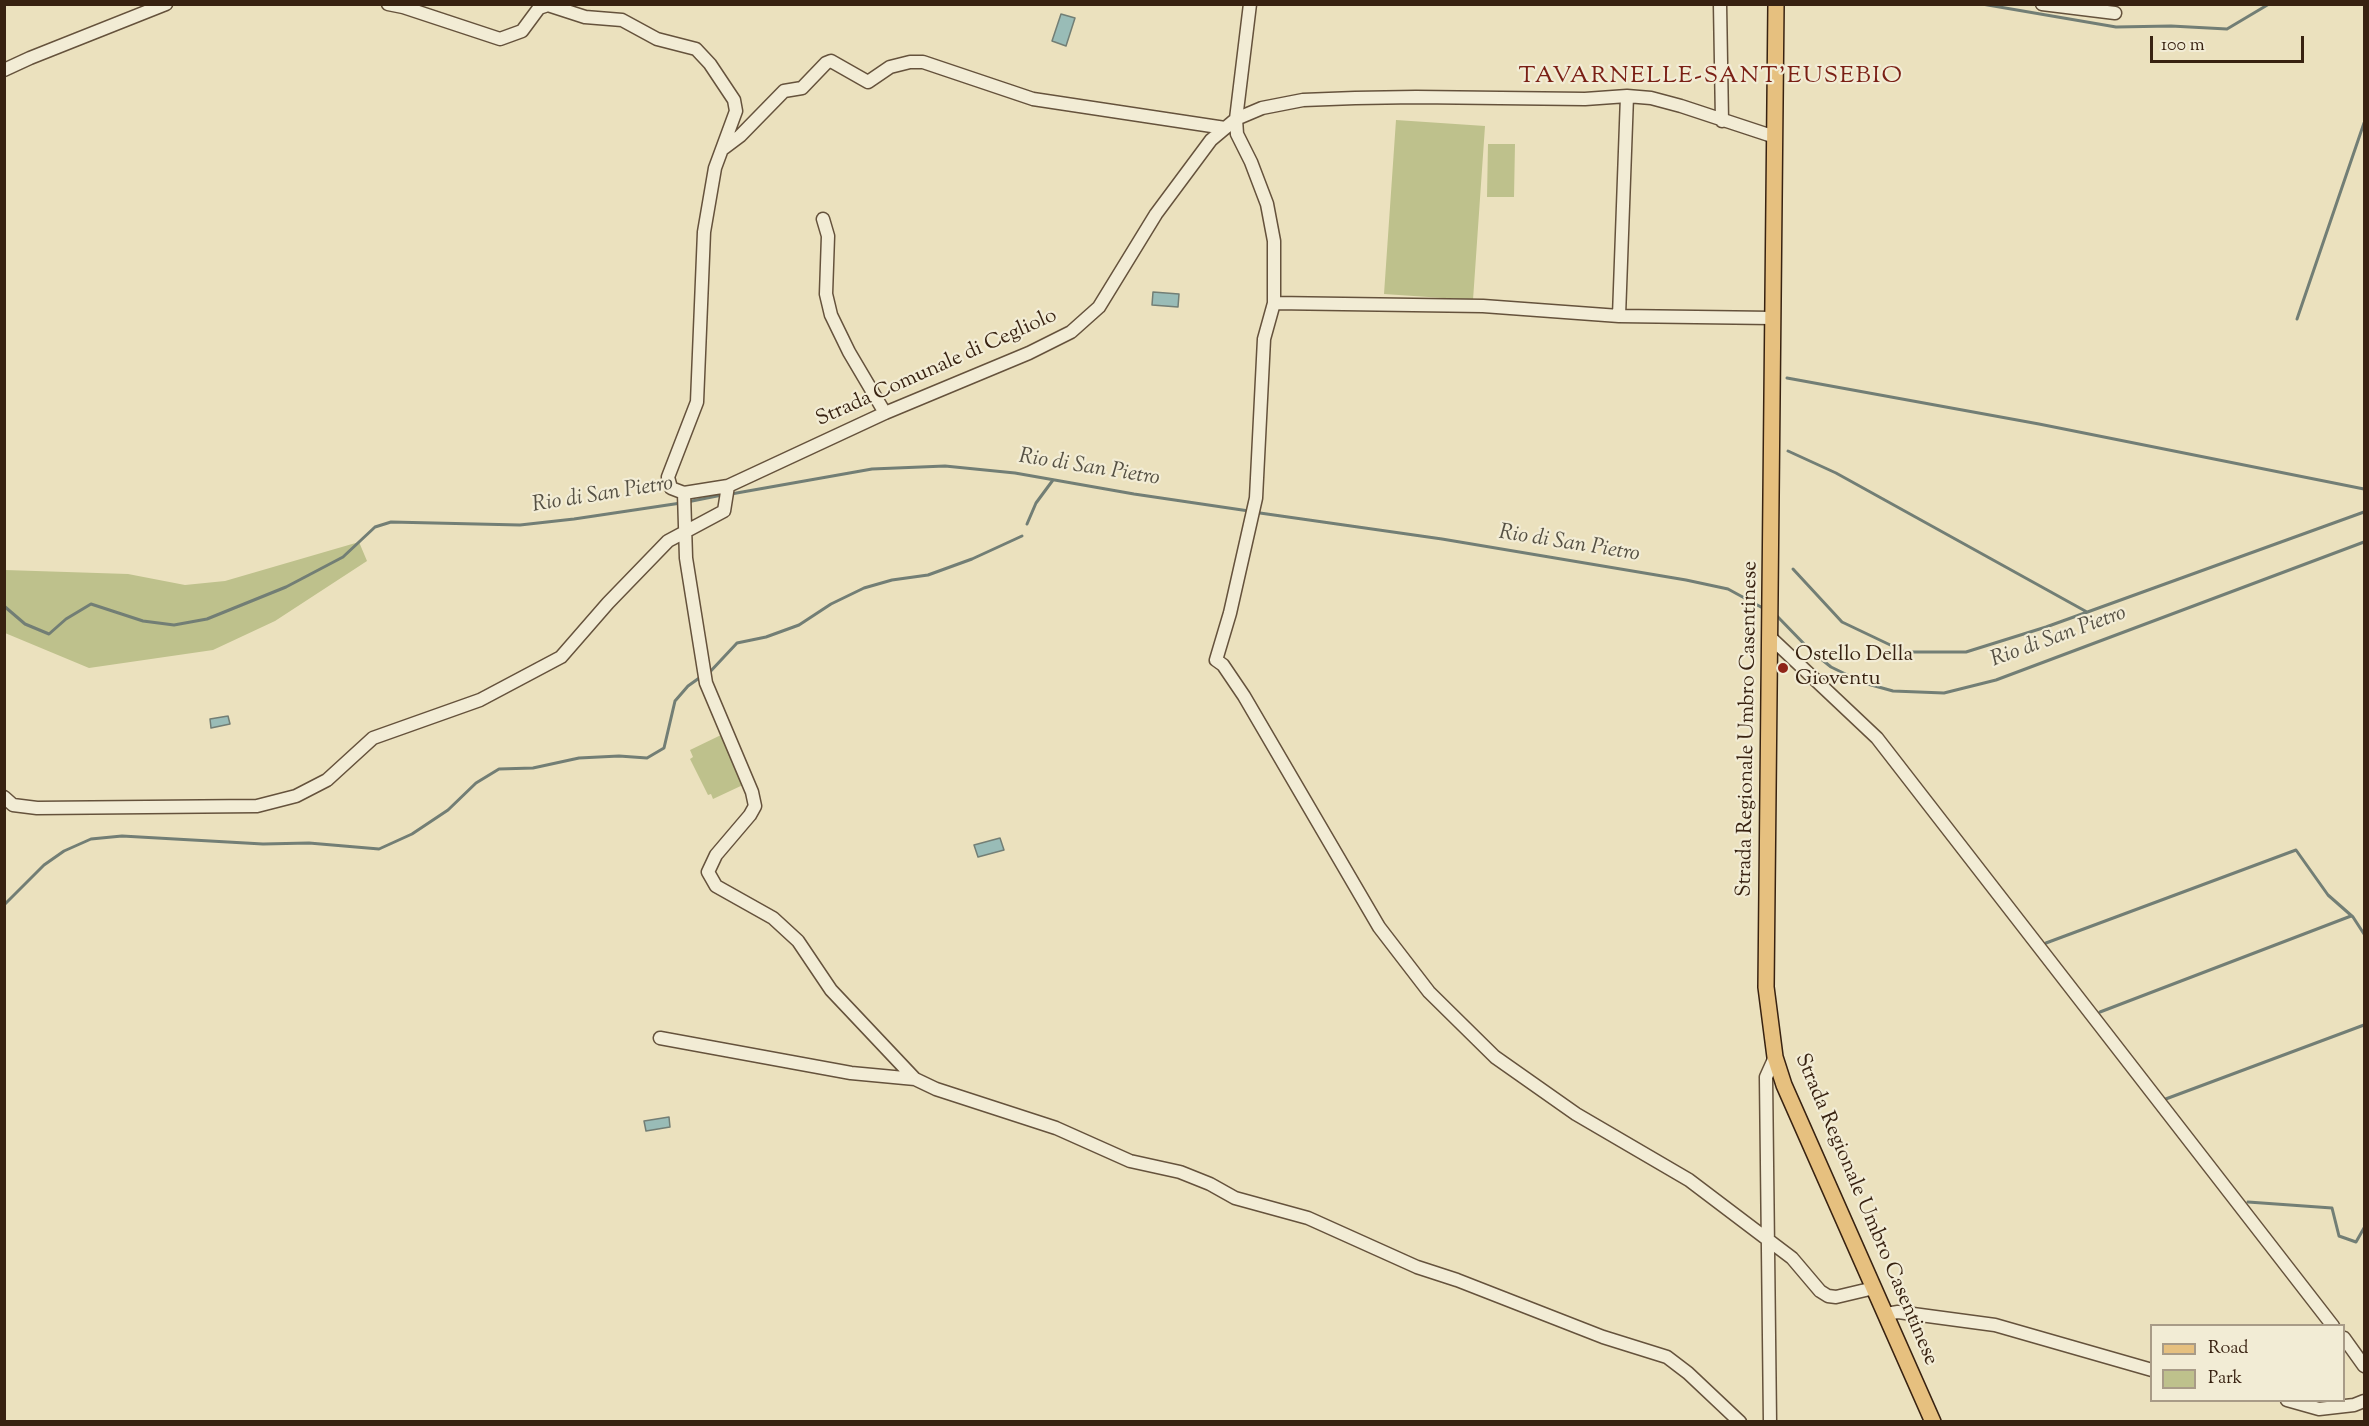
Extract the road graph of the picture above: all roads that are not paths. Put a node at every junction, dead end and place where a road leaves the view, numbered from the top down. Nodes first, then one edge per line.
1 (166, 4) edge
2 (388, 4) edge
3 (1250, 4) edge
4 (1720, 4) edge
5 (1776, 4) edge
6 (2042, 4) edge
7 (2115, 13) dead end
8 (4, 70) edge
9 (1627, 96) junction
10 (1236, 119) junction
11 (1722, 121) junction
12 (1225, 128) junction
13 (1775, 137) junction
14 (723, 148) junction
15 (823, 219) dead end
16 (1274, 303) junction
17 (1619, 316) junction
18 (1773, 318) junction
19 (885, 413) junction
20 (728, 486) junction
21 (684, 493) junction
22 (684, 532) junction
23 (1771, 638) junction
24 (4, 797) edge
25 (660, 1038) dead end
26 (1775, 1057) junction
27 (915, 1079) junction
28 (1769, 1240) junction
29 (1874, 1288) junction
30 (1886, 1314) junction
31 (2332, 1324) edge
32 (2345, 1341) edge
33 (2364, 1366) edge
34 (2150, 1370) edge
35 (2364, 1401) edge
36 (2291, 1402) edge
37 (1740, 1422) edge
38 (1770, 1422) edge
39 (1933, 1422) edge

1 - 8 street
2 - 14 street
3 - 10 street
4 - 11 street
5 - 13 main road, Strada Regionale Umbro Casentinese
6 - 7 street
9 - 10 street, Strada Comunale di Cegliolo
9 - 11 street, Strada Comunale di Cegliolo
9 - 17 street
10 - 12 street, Strada Comunale di Cegliolo
10 - 16 street
11 - 13 street, Strada Comunale di Cegliolo
12 - 14 street
12 - 19 street, Strada Comunale di Cegliolo
13 - 18 main road, Strada Regionale Umbro Casentinese
14 - 21 street
15 - 19 street
16 - 17 street
16 - 28 street
17 - 18 street
18 - 23 main road, Strada Regionale Umbro Casentinese
19 - 20 street, Strada Comunale di Cegliolo
20 - 21 street, Strada Comunale di Cegliolo
20 - 22 street
21 - 22 street
22 - 24 street
22 - 27 street
23 - 26 main road, Strada Regionale Umbro Casentinese
23 - 31 street
25 - 27 street
26 - 28 street
26 - 29 main road, Strada Regionale Umbro Casentinese
27 - 37 street
28 - 29 street
28 - 38 street
29 - 30 main road, Strada Regionale Umbro Casentinese
30 - 34 street
30 - 39 main road, Strada Regionale Umbro Casentinese
32 - 33 street
35 - 36 street

